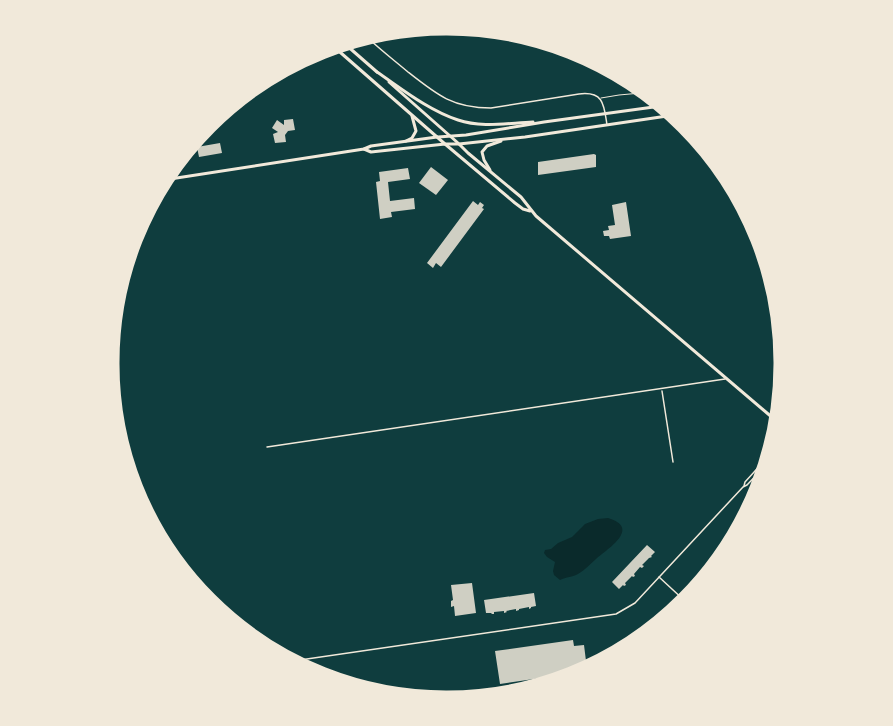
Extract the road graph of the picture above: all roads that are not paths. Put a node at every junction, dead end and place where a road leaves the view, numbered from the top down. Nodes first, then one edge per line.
1 (374, 43) edge
2 (351, 49) edge
3 (340, 52) edge
4 (377, 72) junction
5 (634, 93) edge
6 (601, 98) junction
7 (652, 107) edge
8 (605, 113) junction
9 (411, 114) junction
10 (664, 117) edge
11 (544, 122) junction
12 (607, 125) junction
13 (437, 137) junction
14 (452, 137) junction
15 (505, 139) junction
16 (406, 141) junction
17 (445, 144) junction
18 (459, 144) junction
19 (364, 149) junction
20 (490, 170) junction
21 (175, 177) edge
22 (531, 211) junction
23 (729, 379) junction
24 (662, 389) junction
25 (771, 416) edge
26 (267, 447) dead end
27 (673, 462) dead end
28 (759, 467) edge
29 (755, 477) edge
30 (743, 487) junction
31 (659, 578) junction
32 (679, 595) edge
33 (304, 659) edge

1 - 6 street
2 - 4 main road
3 - 9 main road
4 - 11 main road
4 - 14 main road
5 - 6 lane
6 - 8 street
7 - 8 main road
8 - 11 main road
8 - 12 street
9 - 13 main road
9 - 16 main road
10 - 12 main road
11 - 14 main road
12 - 15 main road
13 - 14 main road
13 - 16 main road
13 - 17 main road
14 - 18 main road
15 - 18 main road
15 - 20 main road
16 - 19 main road
17 - 18 main road
17 - 19 main road
17 - 22 main road
18 - 20 main road
19 - 21 main road
20 - 22 main road
22 - 23 main road
23 - 24 street
23 - 25 main road
24 - 26 street
24 - 27 street
28 - 30 street
29 - 30 street
30 - 31 street
31 - 32 street
31 - 33 street

